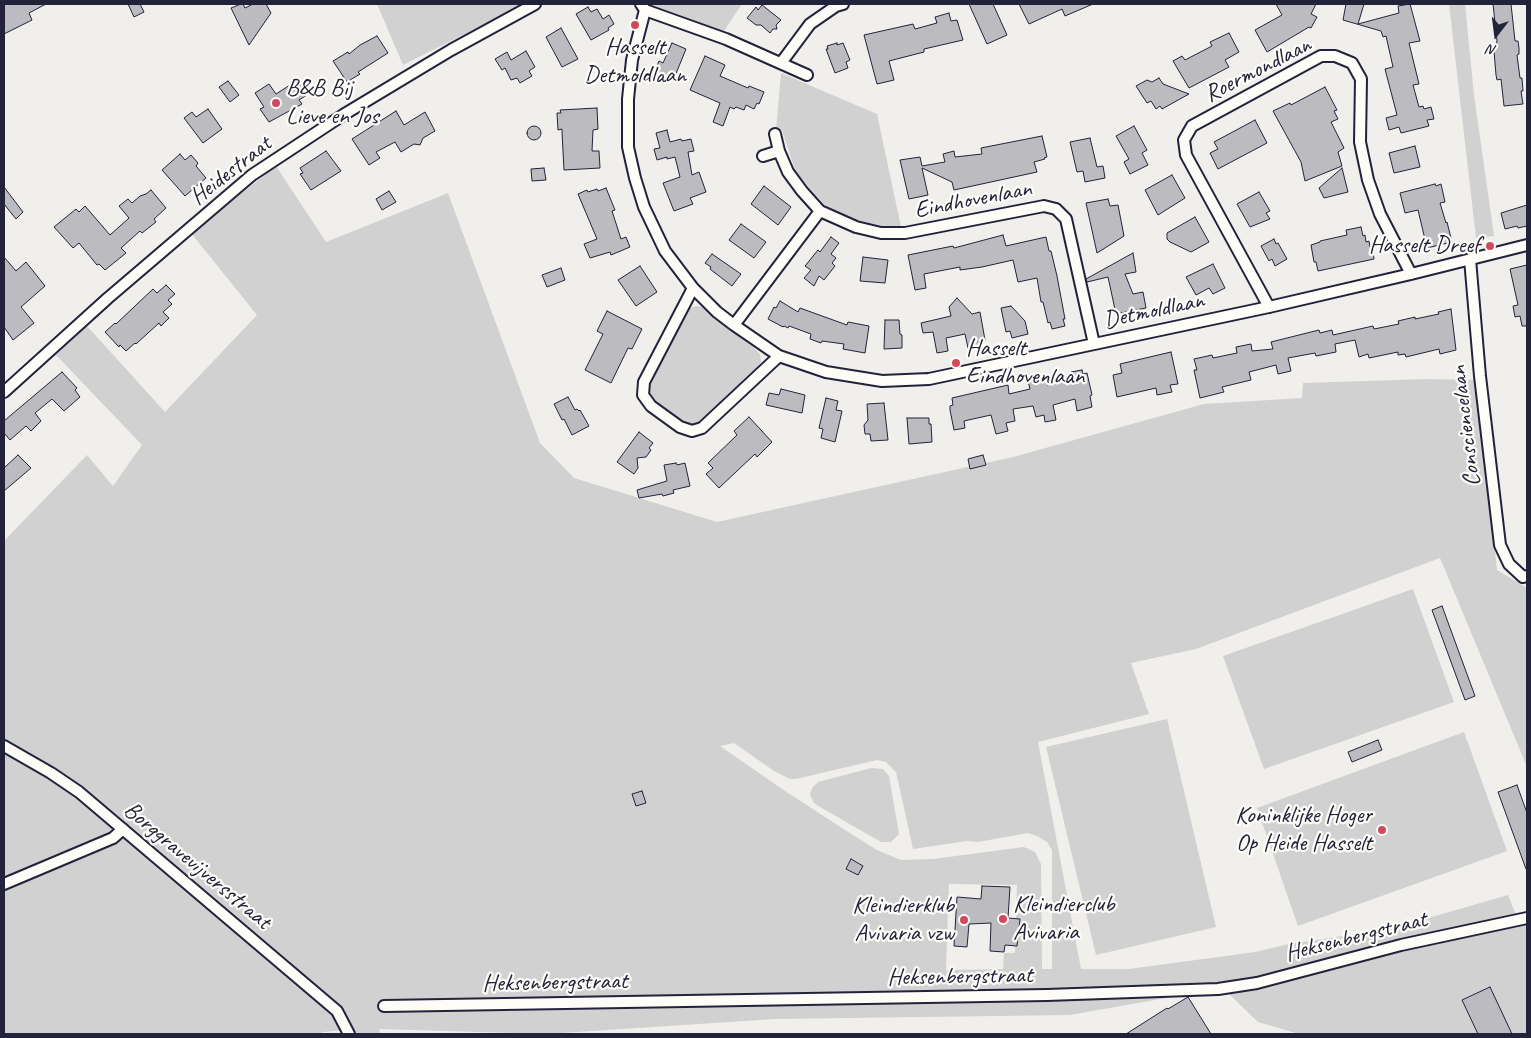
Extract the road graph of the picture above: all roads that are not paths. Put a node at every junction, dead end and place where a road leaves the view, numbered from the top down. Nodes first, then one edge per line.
1 (535, 4) edge
2 (843, 4) edge
3 (643, 7) edge
4 (781, 63) junction
5 (807, 75) dead end
6 (775, 134) dead end
7 (779, 151) junction
8 (763, 156) dead end
9 (820, 211) junction
10 (1527, 245) edge
11 (1470, 259) junction
12 (1411, 274) junction
13 (693, 288) junction
14 (1269, 307) junction
15 (734, 325) junction
16 (1094, 344) junction
17 (779, 356) junction
18 (4, 392) edge
19 (1527, 576) edge
20 (4, 746) edge
21 (123, 830) junction
22 (4, 884) edge
23 (1527, 918) edge
24 (384, 1006) dead end
25 (349, 1034) edge

1 - 18 street, Heidestraat
2 - 4 street
3 - 4 street
3 - 13 street, Detmoldlaan
4 - 5 street
6 - 7 street, Eindhovenlaan
7 - 8 street
7 - 9 street, Eindhovenlaan
9 - 15 street
9 - 16 street, Eindhovenlaan
10 - 11 street, Detmoldlaan
11 - 12 street, Detmoldlaan
11 - 19 street, Consciencelaan
12 - 14 street, Detmoldlaan
12 - 14 street, Roermondlaan
13 - 15 street, Detmoldlaan
13 - 17 street
14 - 16 street, Detmoldlaan
15 - 17 street, Detmoldlaan
16 - 17 street, Detmoldlaan
20 - 21 street, Borggravevijversstraat
21 - 22 street
21 - 25 street, Borggravevijversstraat
23 - 24 street, Heksenbergstraat

